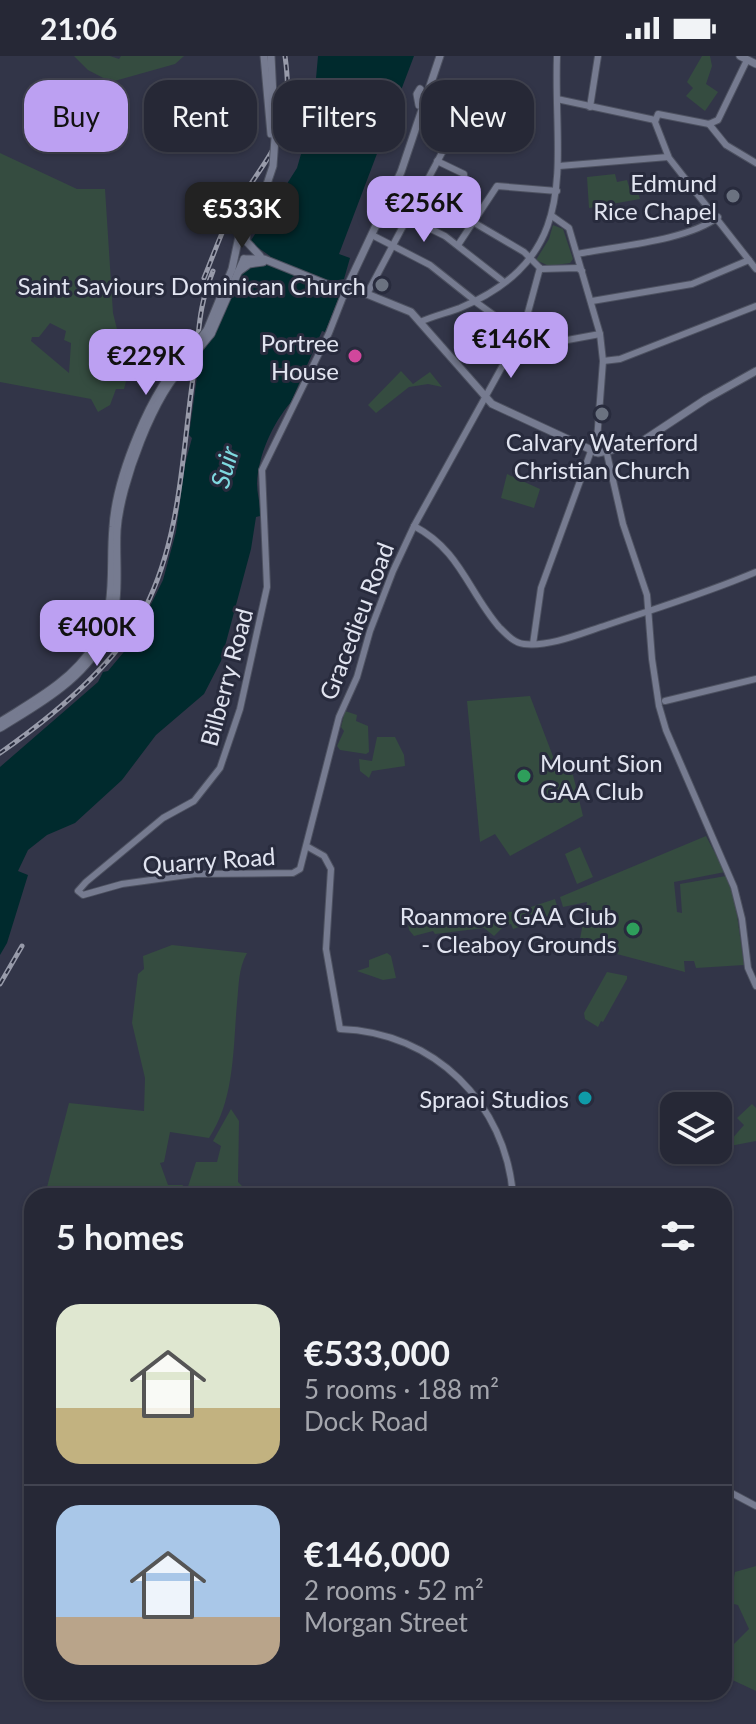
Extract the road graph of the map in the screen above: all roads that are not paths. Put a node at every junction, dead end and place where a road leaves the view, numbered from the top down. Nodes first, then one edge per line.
1 (264, 56) edge
2 (271, 56) edge
3 (438, 56) edge
4 (557, 56) edge
5 (598, 56) edge
6 (743, 58) edge
7 (756, 64) edge
8 (429, 80) edge
9 (557, 99) junction
10 (421, 100) edge
11 (421, 104) edge
12 (590, 107) junction
13 (656, 117) junction
14 (709, 124) junction
15 (273, 138) joint
16 (273, 152) edge
17 (442, 152) edge
18 (668, 157) junction
19 (437, 161) junction
20 (756, 163) edge
21 (559, 166) junction
22 (398, 176) junction
23 (263, 191) junction
24 (557, 191) junction
25 (386, 207) junction
26 (552, 213) junction
27 (408, 217) junction
28 (718, 217) junction
29 (557, 222) junction
30 (472, 223) junction
31 (548, 226) junction
32 (372, 235) junction
33 (248, 245) junction
34 (393, 245) junction
35 (458, 245) junction
36 (235, 248) junction
37 (577, 255) junction
38 (529, 256) junction
39 (245, 259) junction
40 (749, 260) junction
41 (273, 263) junction
42 (523, 264) junction
43 (537, 266) junction
44 (572, 268) junction
45 (756, 269) edge
46 (583, 274) junction
47 (232, 282) junction
48 (504, 282) junction
49 (333, 286) junction
50 (347, 287) junction
51 (367, 294) junction
52 (343, 297) junction
53 (474, 300) junction
54 (592, 301) junction
55 (756, 306) edge
56 (421, 318) junction
57 (507, 327) junction
58 (209, 332) junction
59 (520, 334) junction
60 (600, 334) junction
61 (512, 348) junction
62 (603, 361) junction
63 (756, 371) edge
64 (485, 396) junction
65 (594, 452) junction
66 (607, 454) junction
67 (414, 526) junction
68 (115, 565) junction
69 (756, 572) edge
70 (650, 611) junction
71 (533, 644) junction
72 (756, 679) edge
73 (663, 705) junction
74 (0, 722) edge
75 (0, 728) edge
76 (308, 847) junction
77 (298, 872) joint
78 (78, 891) joint
79 (756, 986) edge
80 (512, 1188) edge
81 (732, 1493) edge
82 (756, 1506) edge

1 - 15 main road
2 - 15 main road
3 - 8 main road
4 - 9 street
5 - 12 street
6 - 7 main road
6 - 14 street
9 - 12 street
9 - 21 street
10 - 22 main road
11 - 22 main road
12 - 13 street
13 - 14 street
13 - 18 street
14 - 20 street
16 - 23 main road, bridge
17 - 19 street
18 - 21 street
18 - 28 street
19 - 27 street
19 - 30 street
21 - 24 street
22 - 25 main road
23 - 33 main road
23 - 36 main road
24 - 26 street
24 - 30 street
25 - 27 street
25 - 32 main road
26 - 29 street
26 - 31 street
27 - 34 street
27 - 35 street
28 - 37 street
28 - 40 street
29 - 31 street
29 - 37 street
30 - 35 street
30 - 38 street
31 - 38 street
32 - 34 street
32 - 50 main road
33 - 36 main road
33 - 39 main road
33 - 41 main road
34 - 51 street
34 - 53 street
35 - 48 street
36 - 39 main road
36 - 58 main road
37 - 44 street
37 - 46 street
38 - 42 street
38 - 43 street
39 - 41 main road
39 - 47 main road
40 - 45 street
40 - 54 street
41 - 47 main road
41 - 49 main road
42 - 43 street
42 - 48 street
43 - 44 street
43 - 59 street, Gracedieu Road
44 - 46 street
46 - 54 street
47 - 58 main road
48 - 53 street
49 - 50 main road
49 - 52 street
50 - 51 main road
50 - 52 street, Bilberry Road
51 - 56 main road
52 - 78 street, Bilberry Road
53 - 56 street
53 - 57 street
54 - 60 street
55 - 62 street
56 - 64 main road
57 - 59 street
57 - 61 street
58 - 68 main road, bridge
59 - 60 street
59 - 61 street, Gracedieu Road
60 - 62 street
61 - 64 street, Gracedieu Road
62 - 65 street
63 - 66 main road
64 - 65 main road
64 - 67 street, Gracedieu Road
65 - 66 main road
65 - 71 street
66 - 70 street
67 - 71 street
67 - 76 street, Gracedieu Road
68 - 74 main road
68 - 75 main road
69 - 70 street
70 - 71 street
70 - 73 street
72 - 73 street
73 - 79 street
76 - 77 street, Gracedieu Road
76 - 80 street
77 - 78 street, Quarry Road
81 - 82 street

